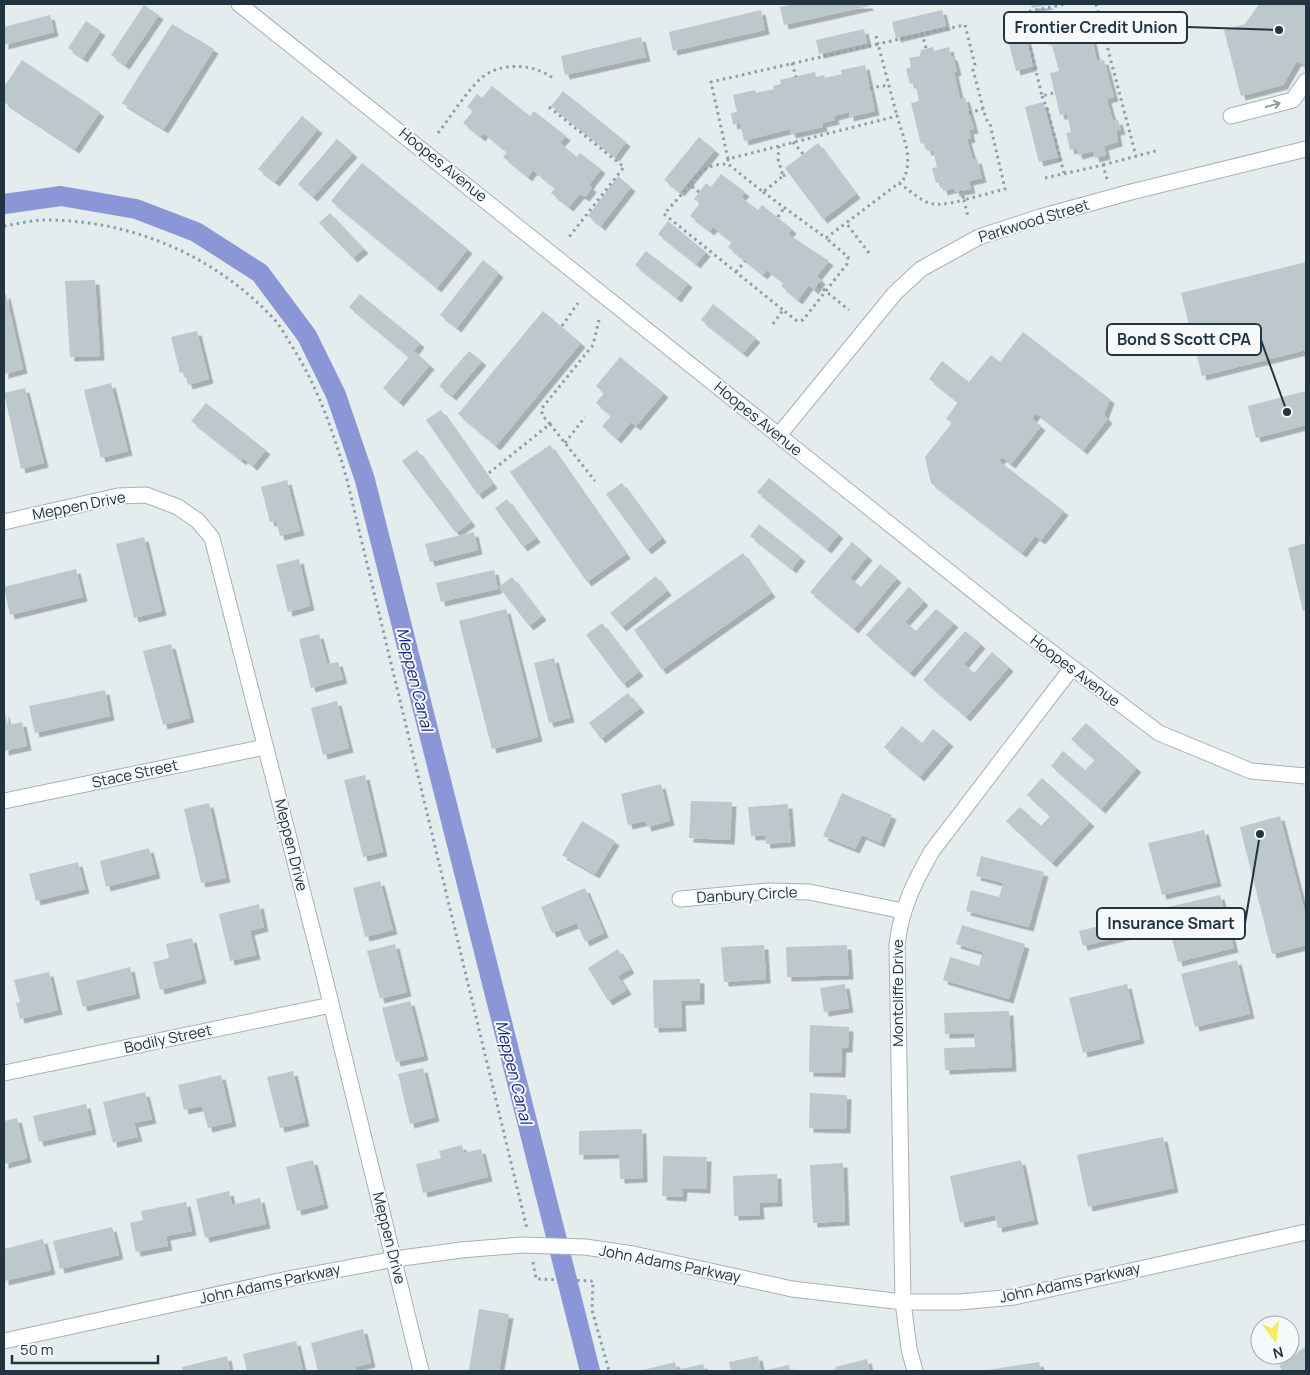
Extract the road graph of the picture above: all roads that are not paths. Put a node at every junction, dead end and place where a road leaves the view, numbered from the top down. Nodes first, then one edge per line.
1 (240, 4) edge
2 (1306, 81) edge
3 (1231, 116) dead end
4 (1306, 149) edge
5 (779, 435) junction
6 (4, 522) edge
7 (1071, 669) junction
8 (265, 747) junction
9 (1306, 776) edge
10 (4, 801) edge
11 (680, 899) dead end
12 (903, 911) junction
13 (331, 1005) junction
14 (4, 1072) edge
15 (1306, 1232) edge
16 (395, 1259) junction
17 (903, 1302) junction
18 (4, 1341) edge
19 (421, 1371) edge
20 (915, 1371) edge

1 - 5 street, Hoopes Avenue
3 -> 2 street
4 - 5 street, Parkwood Street
5 - 7 street, Hoopes Avenue
6 - 8 street, Meppen Drive
7 - 9 street, Hoopes Avenue
7 - 12 street, Montcliffe Drive
8 - 10 street, Stace Street
8 - 13 street, Meppen Drive
11 - 12 street, Danbury Circle
12 - 17 street, Montcliffe Drive
13 - 14 street, Bodily Street
13 - 16 street, Meppen Drive
15 - 17 street, John Adams Parkway
16 - 17 street, John Adams Parkway
16 - 18 street, John Adams Parkway
16 - 19 street, Meppen Drive
17 - 20 street, Montcliffe Drive

